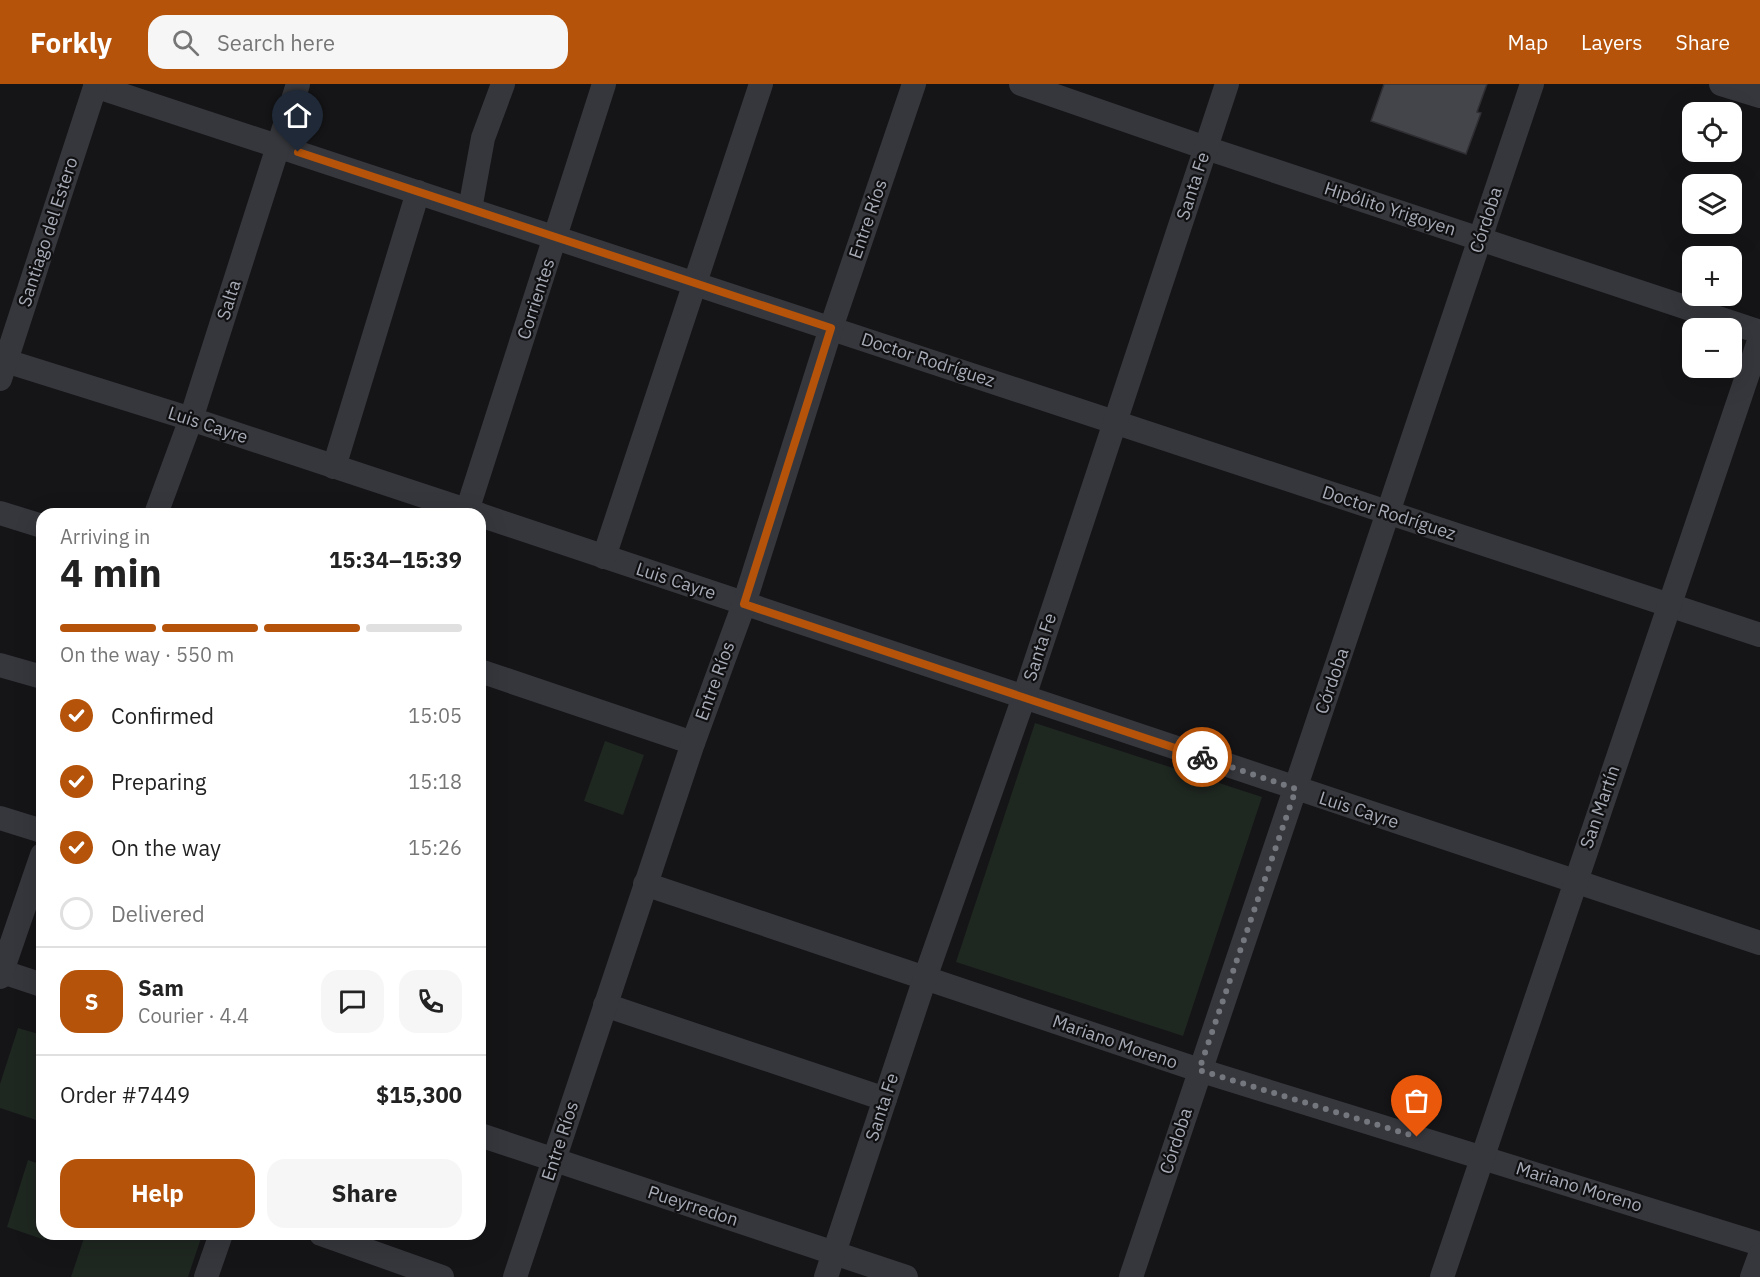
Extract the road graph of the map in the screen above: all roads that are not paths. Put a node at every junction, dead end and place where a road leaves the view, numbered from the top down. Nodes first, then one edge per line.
1 (298, 84) edge
2 (502, 84) edge
3 (604, 84) edge
4 (761, 84) edge
5 (914, 84) edge
6 (1021, 84) edge
7 (1227, 84) edge
8 (1532, 84) edge
9 (1721, 84) edge
10 (95, 85) edge
11 (1760, 96) edge
12 (278, 145) junction
13 (1206, 148) junction
14 (418, 192) junction
15 (470, 209) junction
16 (556, 237) junction
17 (1480, 239) junction
18 (695, 284) junction
19 (831, 328) junction
20 (1760, 332) edge
21 (1760, 338) edge
22 (3, 370) edge
23 (191, 419) junction
24 (1115, 423) junction
25 (334, 467) junction
26 (158, 508) edge
27 (455, 508) edge
28 (475, 508) edge
29 (0, 513) edge
30 (1389, 513) junction
31 (486, 518) edge
32 (36, 524) edge
33 (604, 557) junction
34 (744, 604) junction
35 (1671, 607) junction
36 (1760, 635) edge
37 (0, 665) edge
38 (486, 673) edge
39 (36, 675) edge
40 (1024, 697) junction
41 (693, 743) junction
42 (1296, 789) junction
43 (0, 818) edge
44 (36, 829) edge
45 (36, 872) edge
46 (1574, 881) junction
47 (645, 884) junction
48 (1760, 943) edge
49 (0, 973) edge
50 (925, 978) junction
51 (36, 983) edge
52 (605, 1005) junction
53 (1199, 1070) junction
54 (885, 1099) junction
55 (486, 1137) edge
56 (1482, 1157) junction
57 (553, 1161) junction
58 (219, 1240) edge
59 (338, 1240) edge
60 (1760, 1244) edge
61 (834, 1252) junction
62 (1760, 1255) edge
63 (206, 1277) edge
64 (442, 1277) edge
65 (515, 1277) edge
66 (826, 1277) edge
67 (906, 1277) edge
68 (1131, 1277) edge
69 (1442, 1277) edge
70 (1752, 1277) edge

1 - 12 street, Salta
2 - 15 street
3 - 16 street, Corrientes
4 - 18 street
5 - 19 street, Entre Ríos
6 - 13 street, Hipólito Yrigoyen
7 - 13 street, Santa Fe
8 - 17 street, Córdoba
9 - 11 street
10 - 12 street, Doctor Rodríguez
10 - 22 street, Santiago del Estero
12 - 14 street, Doctor Rodríguez
12 - 23 street, Salta
13 - 17 street, Hipólito Yrigoyen
13 - 24 street, Santa Fe
14 - 15 street, Doctor Rodríguez
14 - 25 street
15 - 16 street, Doctor Rodríguez
16 - 18 street, Doctor Rodríguez
16 - 28 street, Corrientes
17 - 20 street, Hipólito Yrigoyen
17 - 30 street, Córdoba
18 - 19 street, Doctor Rodríguez
18 - 33 street
19 - 24 street, Doctor Rodríguez
19 - 34 street, Entre Ríos
21 - 35 street, San Martín
22 - 23 street, Luis Cayre
23 - 25 street, Luis Cayre
23 - 26 street, Salta
24 - 30 street, Doctor Rodríguez
24 - 40 street, Santa Fe
25 - 27 street, Luis Cayre
29 - 32 street
30 - 35 street, Doctor Rodríguez
30 - 42 street, Córdoba
31 - 33 street, Luis Cayre
33 - 34 street, Luis Cayre
34 - 40 street, Luis Cayre
34 - 41 street, Entre Ríos
35 - 36 street, Doctor Rodríguez
35 - 46 street, San Martín
37 - 39 street
38 - 41 street
40 - 42 street, Luis Cayre
40 - 50 street, Santa Fe
41 - 47 street, Entre Ríos
42 - 46 street, Luis Cayre
42 - 53 street, Córdoba
43 - 44 street
45 - 49 street
46 - 48 street, Luis Cayre
46 - 56 street, San Martín
47 - 50 street, Mariano Moreno
47 - 52 street, Entre Ríos
49 - 51 street
50 - 53 street, Mariano Moreno
50 - 54 street, Santa Fe
52 - 54 street
52 - 57 street, Entre Ríos
53 - 56 street, Mariano Moreno
53 - 68 street, Córdoba
54 - 61 street, Santa Fe
55 - 57 street, Pueyrredon
56 - 60 street, Mariano Moreno
56 - 69 street, San Martín
57 - 61 street, Pueyrredon
57 - 65 street, Entre Ríos
58 - 63 street
59 - 64 street
61 - 66 street, Santa Fe
61 - 67 street, Pueyrredon
62 - 70 street

